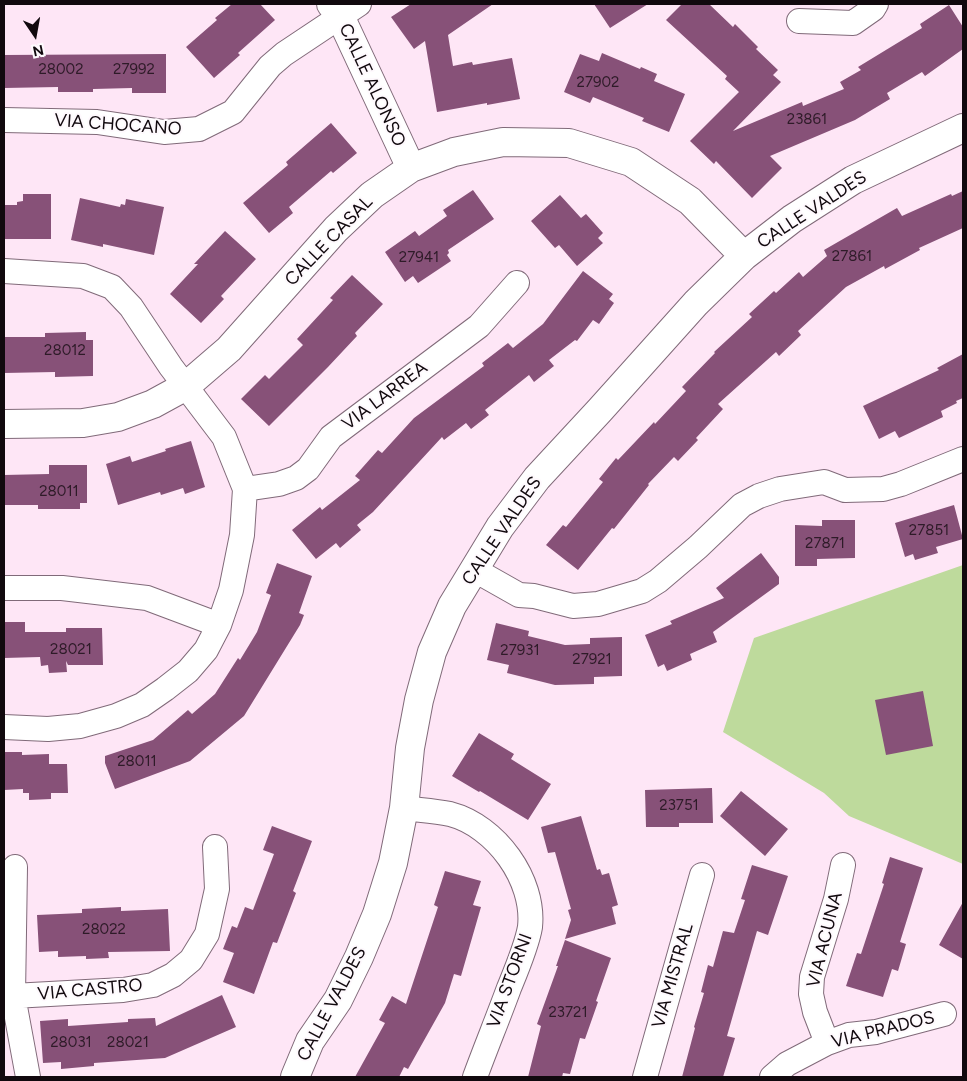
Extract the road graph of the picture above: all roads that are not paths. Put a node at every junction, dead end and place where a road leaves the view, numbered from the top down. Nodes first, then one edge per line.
1 (876, 4) edge
2 (344, 8) edge
3 (800, 21) dead end
4 (4, 120) edge
5 (963, 128) edge
6 (411, 168) junction
7 (744, 256) junction
8 (4, 272) edge
9 (517, 283) dead end
10 (186, 386) junction
11 (4, 424) edge
12 (963, 458) edge
13 (245, 489) junction
14 (473, 569) junction
15 (4, 588) edge
16 (219, 626) junction
17 (4, 727) edge
18 (404, 808) junction
19 (215, 847) dead end
20 (843, 865) dead end
21 (15, 868) dead end
22 (702, 875) dead end
23 (14, 996) junction
24 (944, 1014) dead end
25 (827, 1043) junction
26 (28, 1077) edge
27 (295, 1077) edge
28 (475, 1077) edge
29 (645, 1077) edge
30 (772, 1077) edge

1 - 3 street
2 - 4 street, VIA CHOCANO
2 - 6 street, CALLE ALONSO
5 - 7 street, CALLE VALDES
6 - 7 street, CALLE CASAL
6 - 10 street, CALLE CASAL
7 - 14 street, CALLE VALDES
8 - 10 street
9 - 13 street, VIA LARREA
10 - 11 street, CALLE CASAL
10 - 13 street
12 - 14 street
13 - 16 street
14 - 18 street, CALLE VALDES
15 - 16 street
16 - 17 street
18 - 27 street, CALLE VALDES
18 - 28 street, VIA STORNI
19 - 23 street, VIA CASTRO
20 - 25 street, VIA ACUNA
21 - 23 street
22 - 29 street, VIA MISTRAL
23 - 26 street
24 - 25 street, VIA PRADOS
25 - 30 street, VIA PRADOS

